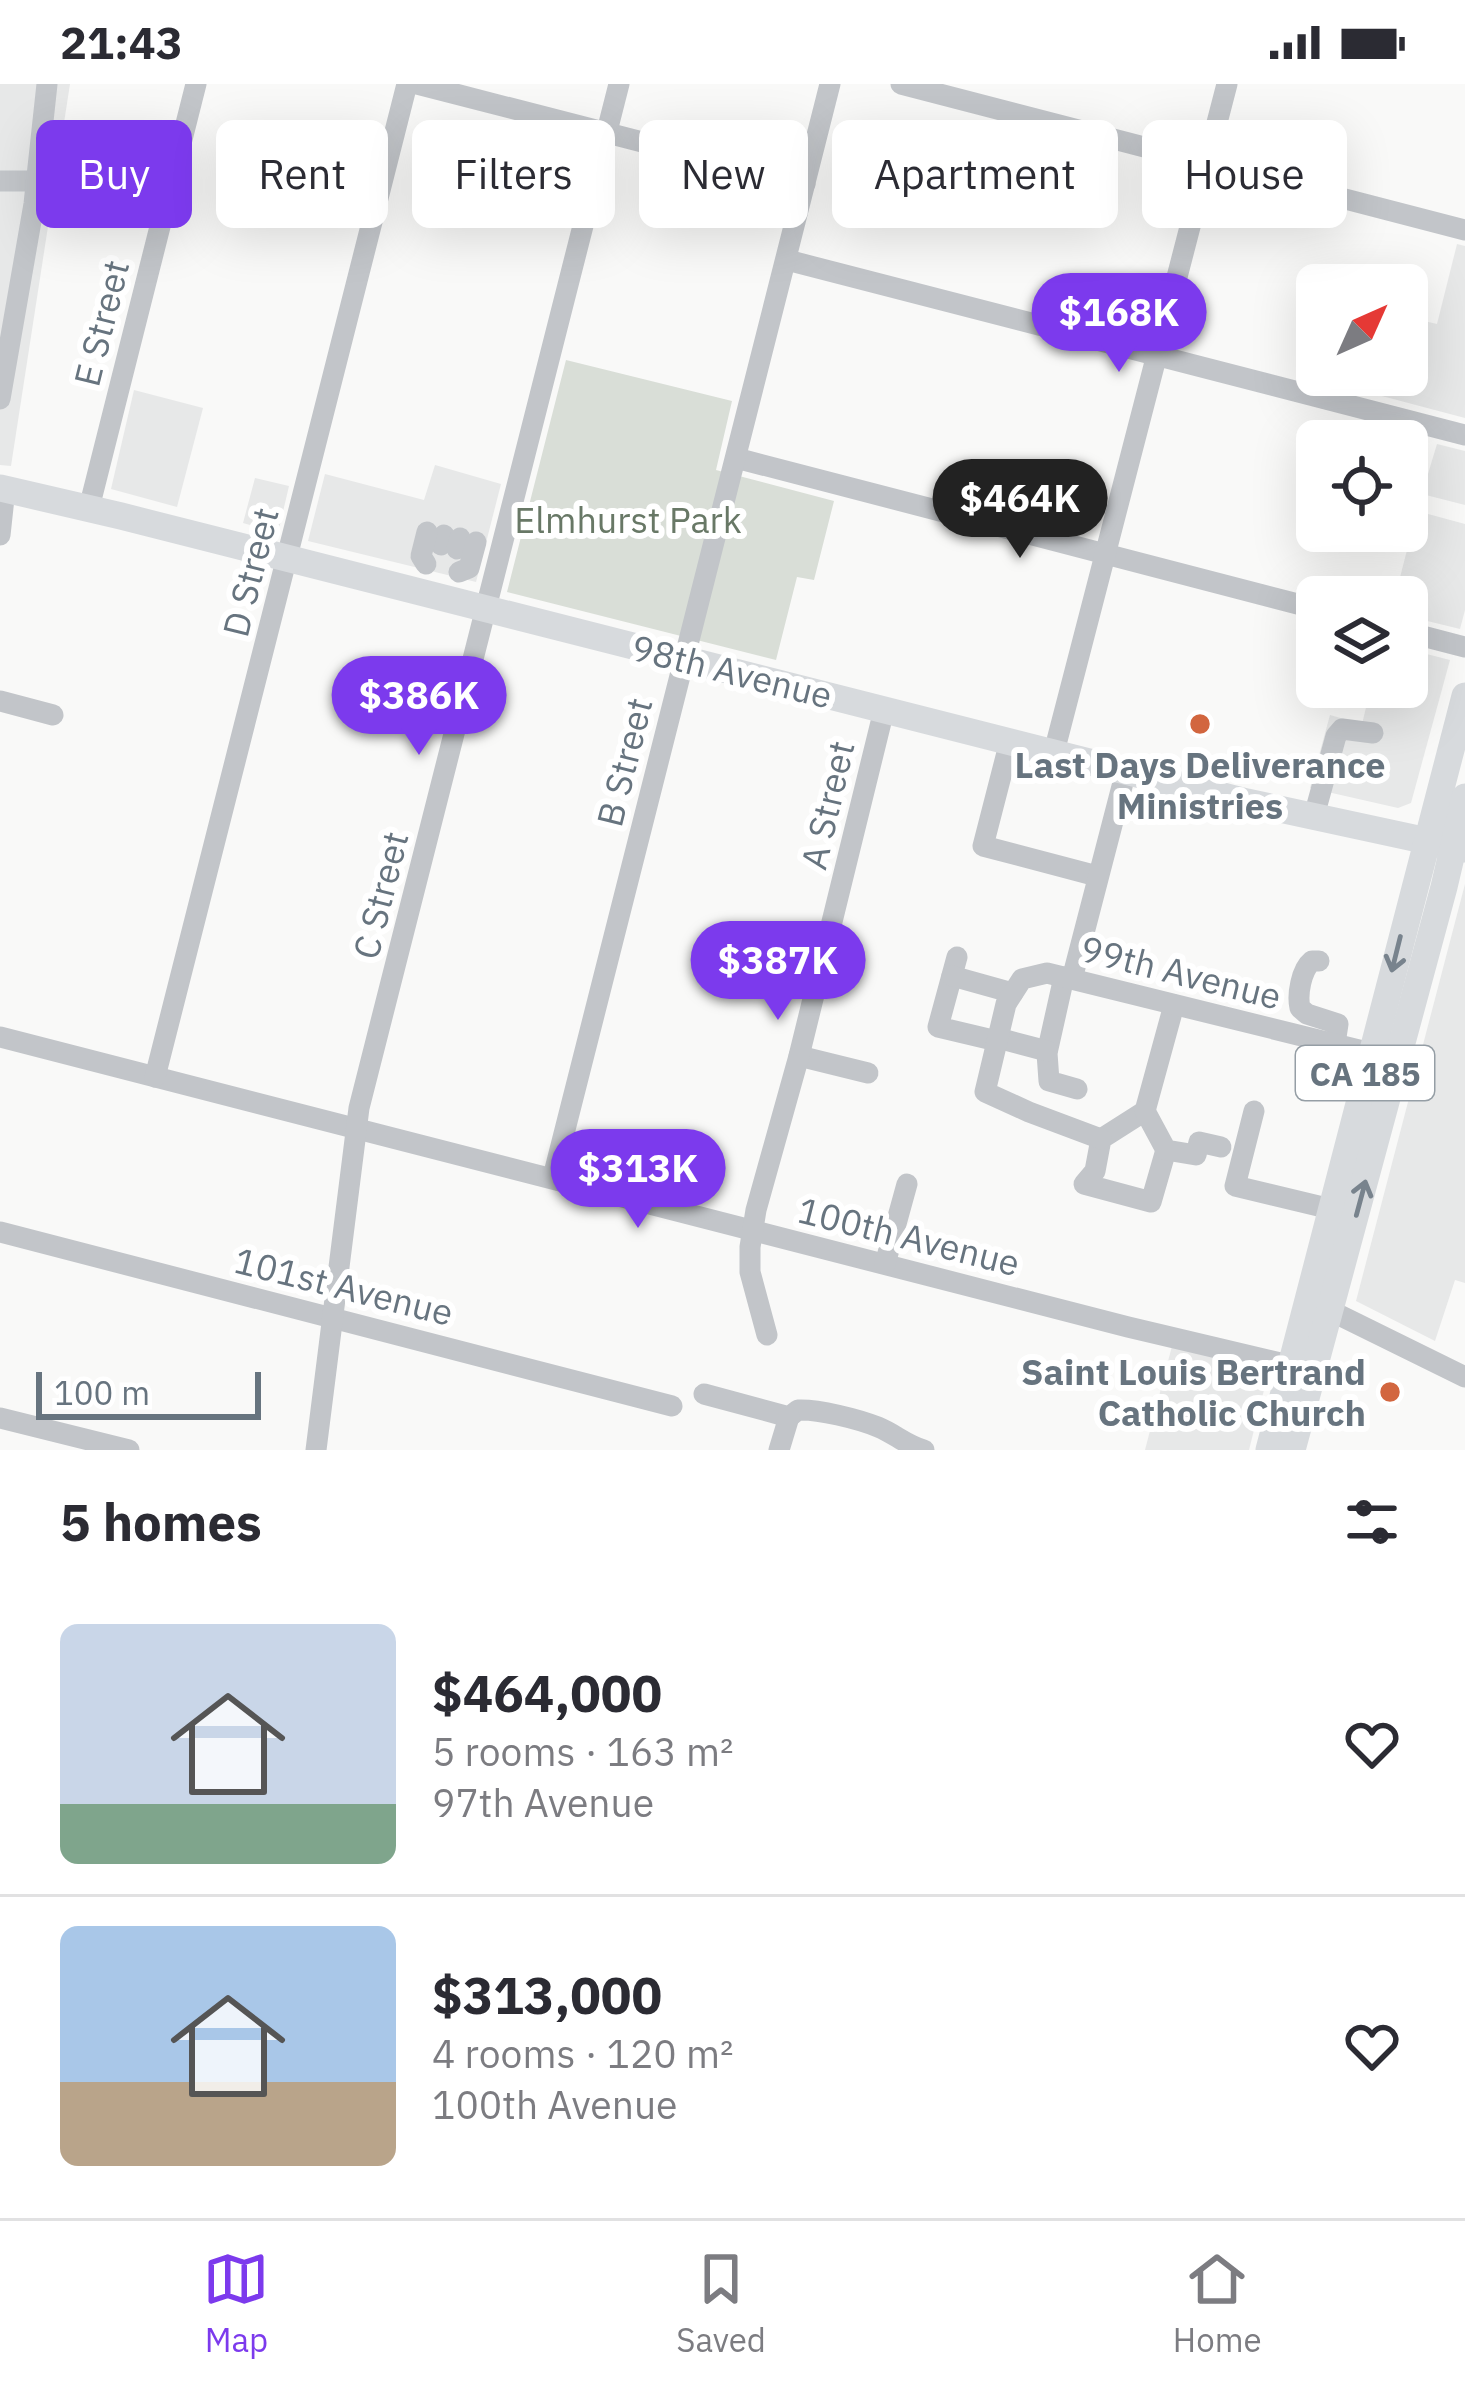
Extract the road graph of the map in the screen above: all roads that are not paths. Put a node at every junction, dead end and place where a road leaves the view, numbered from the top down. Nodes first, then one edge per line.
1 (47, 84) edge
2 (196, 84) edge
3 (407, 84) edge
4 (417, 84) edge
5 (619, 84) edge
6 (830, 84) edge
7 (901, 84) edge
8 (1227, 84) edge
9 (43, 120) edge
10 (557, 120) edge
11 (610, 120) edge
12 (1218, 120) edge
13 (1142, 145) edge
14 (808, 172) edge
15 (0, 181) edge
16 (36, 181) edge
17 (36, 187) edge
18 (1347, 199) edge
19 (583, 228) edge
20 (795, 228) edge
21 (1190, 228) edge
22 (1465, 230) edge
23 (787, 260) junction
24 (1157, 355) junction
25 (0, 399) edge
26 (1465, 435) edge
27 (736, 458) junction
28 (3, 489) edge
29 (89, 508) junction
30 (0, 535) edge
31 (1106, 554) junction
32 (287, 559) junction
33 (1296, 604) edge
34 (486, 609) junction
35 (1428, 637) edge
36 (1465, 647) edge
37 (684, 659) junction
38 (1465, 695) edge
39 (0, 701) edge
40 (884, 710) junction
41 (53, 715) dead end
42 (1373, 734) dead end
43 (1010, 741) junction
44 (1054, 752) junction
45 (1126, 771) junction
46 (1465, 797) edge
47 (1315, 816) junction
48 (1448, 846) edge
49 (1097, 876) junction
50 (1318, 961) dead end
51 (1068, 978) junction
52 (1013, 993) junction
53 (1174, 1005) junction
54 (0, 1037) edge
55 (998, 1040) junction
56 (1335, 1045) junction
57 (1047, 1051) junction
58 (1371, 1053) junction
59 (799, 1056) junction
60 (868, 1073) dead end
61 (155, 1077) junction
62 (1077, 1089) dead end
63 (1145, 1111) junction
64 (1254, 1112) dead end
65 (356, 1128) junction
66 (1101, 1139) junction
67 (1221, 1147) dead end
68 (1166, 1150) junction
69 (553, 1178) junction
70 (907, 1184) dead end
71 (1331, 1209) junction
72 (753, 1230) junction
73 (0, 1232) edge
74 (885, 1264) junction
75 (1331, 1311) junction
76 (333, 1316) junction
77 (767, 1335) dead end
78 (1302, 1368) junction
79 (1465, 1377) edge
80 (704, 1394) dead end
81 (672, 1406) dead end
82 (790, 1417) junction
83 (0, 1418) edge
84 (129, 1450) edge
85 (316, 1450) edge
86 (779, 1450) edge
87 (924, 1450) edge
88 (1269, 1450) edge
89 (1292, 1450) edge

1 - 9 street
2 - 29 street, E Street
3 - 32 street, D Street
4 - 10 street
5 - 11 street, C Street
6 - 14 street, B Street
7 - 13 street
8 - 12 street
15 - 16 street
17 - 25 street
18 - 22 street
19 - 34 street, C Street
20 - 23 street, B Street
21 - 24 street
23 - 24 street
23 - 27 street, B Street
24 - 26 street
24 - 31 street
27 - 31 street
27 - 37 street, B Street
28 - 29 main road, 98th Avenue
28 - 30 street
29 - 32 main road, 98th Avenue
31 - 33 street
31 - 44 street
32 - 34 main road, 98th Avenue
32 - 61 street, D Street
34 - 37 main road, 98th Avenue
34 - 65 street, C Street
35 - 36 street
37 - 40 main road, 98th Avenue
37 - 69 street, B Street
38 - 48 main road, CA 185
39 - 41 street
40 - 43 main road, 98th Avenue
40 - 59 street, A Street
42 - 47 street
43 - 44 main road, 98th Avenue
43 - 49 street
44 - 45 main road, 98th Avenue
45 - 47 main road, 98th Avenue
45 - 49 street
46 - 48 main road, CA 185
47 - 48 main road, 98th Avenue
48 -> 58 main road, CA 185
75 -> 48 main road, CA 185
49 - 51 street
50 - 56 street
51 - 52 street, 99th Avenue
51 - 53 street, 99th Avenue
51 - 57 street
52 - 55 street
52 - 55 street
53 - 56 street, 99th Avenue
53 - 63 street
54 - 61 street, 100th Avenue
55 - 57 street
55 - 66 street
56 - 58 street, 99th Avenue
57 - 62 street
58 - 71 main road, CA 185
59 - 60 street
59 - 72 street, A Street
61 - 65 street, 100th Avenue
63 - 66 street
63 - 68 street
64 - 71 street
65 - 69 street, 100th Avenue
65 - 76 street, C Street
66 - 68 street
67 - 68 street
69 - 72 street, 100th Avenue
70 - 74 street
71 - 78 main road, CA 185
72 - 74 street, 100th Avenue
72 - 77 street, A Street
73 - 76 street, 101st Avenue
74 - 78 street, 100th Avenue
75 - 78 main road, CA 185
75 - 79 street
76 - 81 street, 101st Avenue
76 - 85 street, C Street
78 - 88 main road, CA 185
78 - 89 main road, CA 185
80 - 82 street
82 - 86 street
82 - 87 street
83 - 84 street

